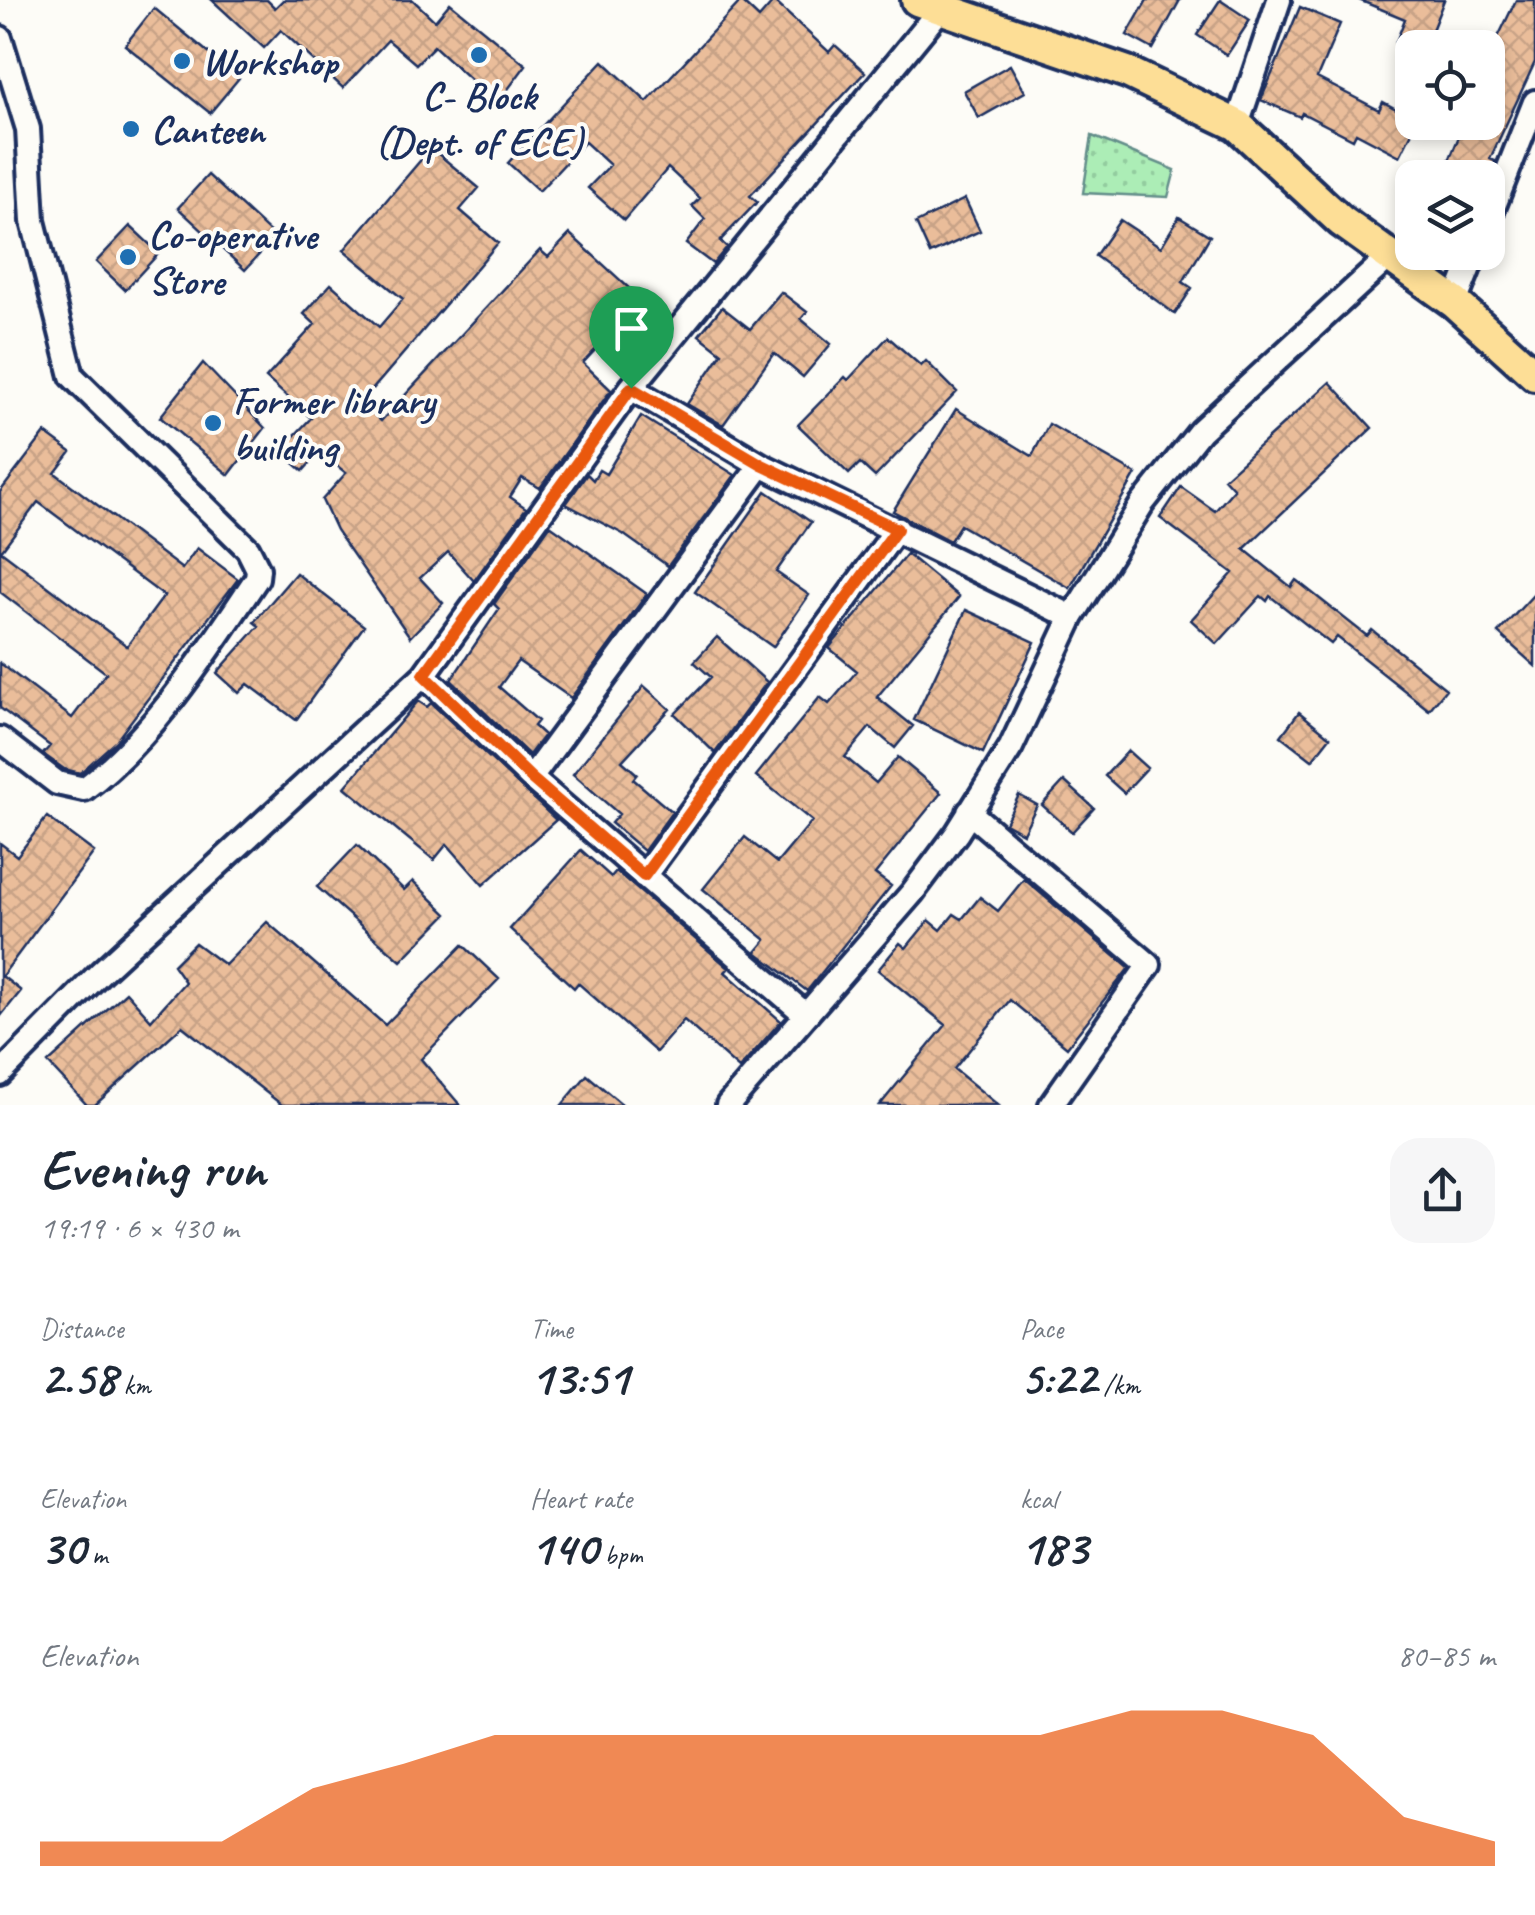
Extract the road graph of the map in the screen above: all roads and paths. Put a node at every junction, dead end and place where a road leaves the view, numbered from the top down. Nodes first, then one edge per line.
1 (1279, 0) edge
2 (930, 3) edge
3 (0, 38) edge
4 (1535, 102) edge
5 (1237, 125) junction
6 (1505, 179) edge
7 (1390, 256) junction
8 (1468, 270) edge
9 (1455, 303) junction
10 (1535, 375) edge
11 (631, 388) junction
12 (762, 465) junction
13 (897, 529) junction
14 (1072, 617) junction
15 (424, 675) junction
16 (0, 740) edge
17 (531, 778) junction
18 (970, 812) junction
19 (644, 876) junction
20 (806, 1015) junction
21 (0, 1074) edge
22 (728, 1105) edge
23 (1050, 1105) edge

1 - 5 street
2 - 5 main road
2 - 11 street
3 - 16 street
4 - 6 street
5 - 7 main road
7 - 9 main road
7 - 14 street
8 - 9 street
9 - 10 main road
11 - 12 street
11 - 15 street
12 - 13 street
12 - 17 street
13 - 14 street
13 - 19 street
14 - 18 street
15 - 17 street
15 - 21 street
17 - 19 street
18 - 20 street
18 - 23 street
19 - 20 street
20 - 22 street

